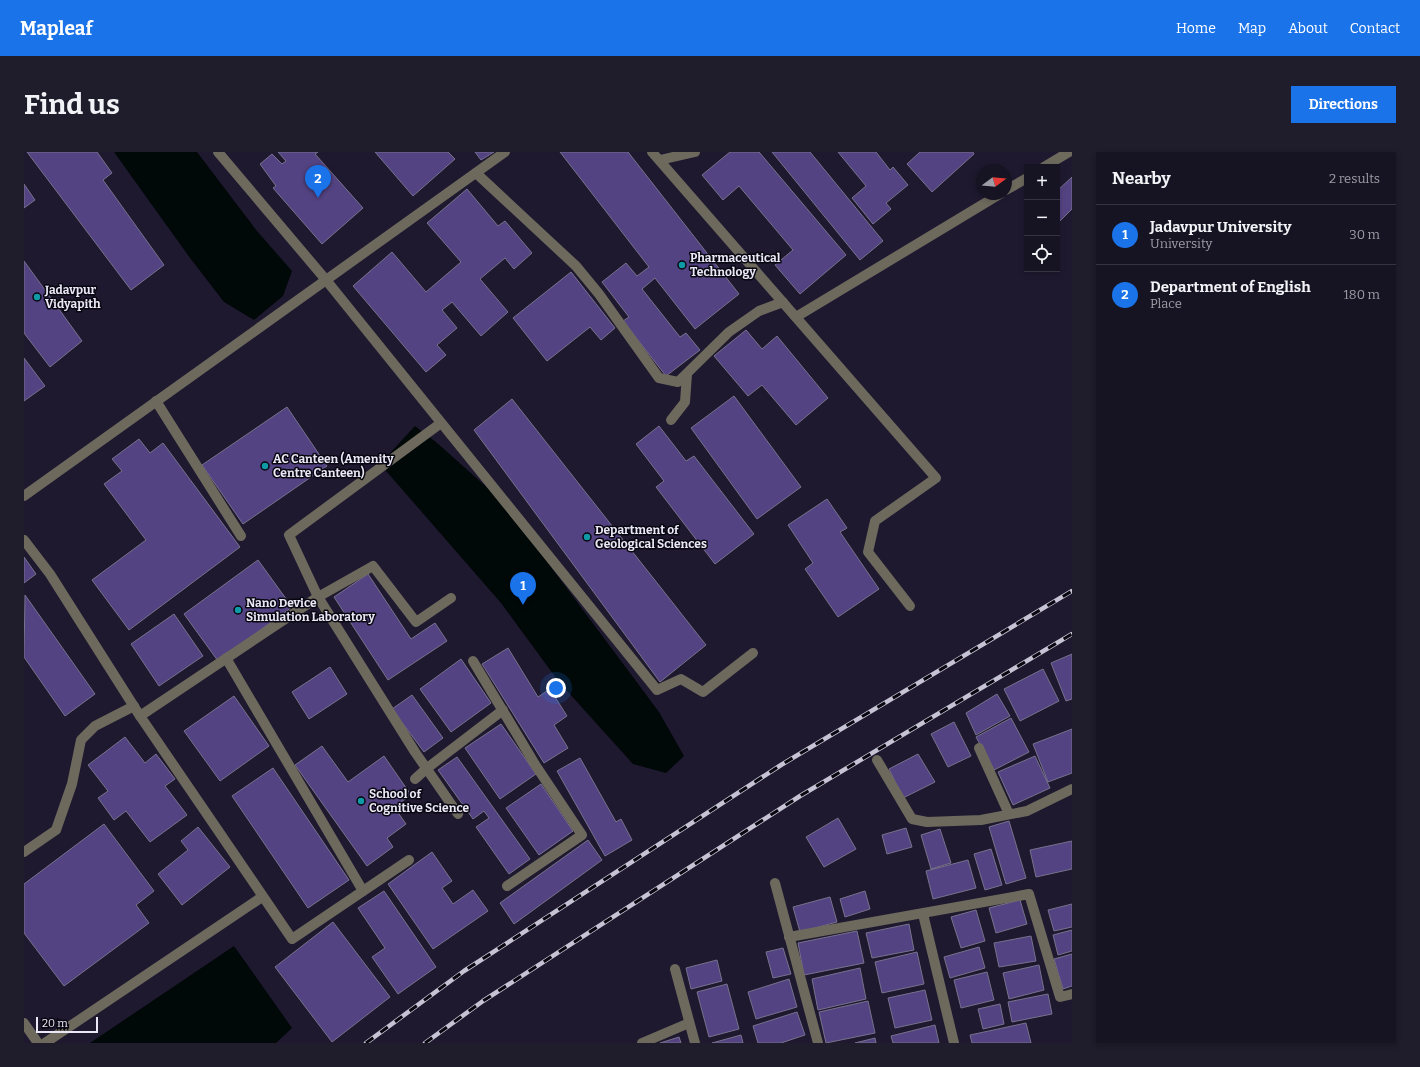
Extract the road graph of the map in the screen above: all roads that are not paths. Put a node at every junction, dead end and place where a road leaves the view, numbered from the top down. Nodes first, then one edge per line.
1 (218, 152) edge
2 (505, 152) edge
3 (652, 152) edge
4 (695, 152) edge
5 (1068, 152) edge
6 (660, 160) junction
7 (1049, 164) edge
8 (476, 173) junction
9 (1024, 180) edge
10 (1012, 187) edge
11 (990, 200) edge
12 (326, 280) junction
13 (783, 302) junction
14 (796, 317) junction
15 (687, 374) junction
16 (156, 401) junction
17 (671, 420) dead end
18 (441, 422) junction
19 (24, 496) edge
20 (241, 536) dead end
21 (24, 540) edge
22 (318, 597) junction
23 (451, 598) dead end
24 (910, 606) dead end
25 (753, 653) dead end
26 (226, 658) junction
27 (473, 661) dead end
28 (134, 706) junction
29 (503, 710) junction
30 (140, 716) junction
31 (979, 748) dead end
32 (877, 760) dead end
33 (426, 769) junction
34 (415, 779) dead end
35 (1072, 789) edge
36 (458, 814) dead end
37 (1009, 814) junction
38 (24, 852) edge
39 (409, 860) dead end
40 (776, 883) dead end
41 (507, 886) dead end
42 (363, 891) junction
43 (262, 897) junction
44 (924, 914) junction
45 (789, 937) junction
46 (675, 969) dead end
47 (1072, 994) edge
48 (24, 1023) edge
49 (689, 1024) junction
50 (38, 1043) edge
51 (45, 1043) edge
52 (642, 1043) edge
53 (694, 1043) edge
54 (818, 1043) edge
55 (954, 1043) edge

1 - 12 street
2 - 8 street
3 - 6 street
4 - 6 street
5 - 7 street
6 - 13 street
8 - 12 street
8 - 15 street
9 - 10 street
11 - 14 street
12 - 16 street
12 - 18 street
13 - 14 street
13 - 15 street
14 - 24 street
15 - 17 street
16 - 19 street
16 - 20 street
18 - 22 street
18 - 25 street
21 - 28 street
22 - 23 street
22 - 26 street
22 - 33 street
26 - 30 street
26 - 42 street
27 - 29 street
28 - 30 street
28 - 38 street
29 - 33 street
29 - 41 street
30 - 43 street
31 - 37 street
32 - 37 street
33 - 34 street
33 - 36 street
35 - 37 street
39 - 42 street
40 - 45 street
42 - 43 street
43 - 51 street
44 - 45 street
44 - 47 street
44 - 55 street
45 - 54 street
46 - 49 street
48 - 50 street
49 - 52 street
49 - 53 street

